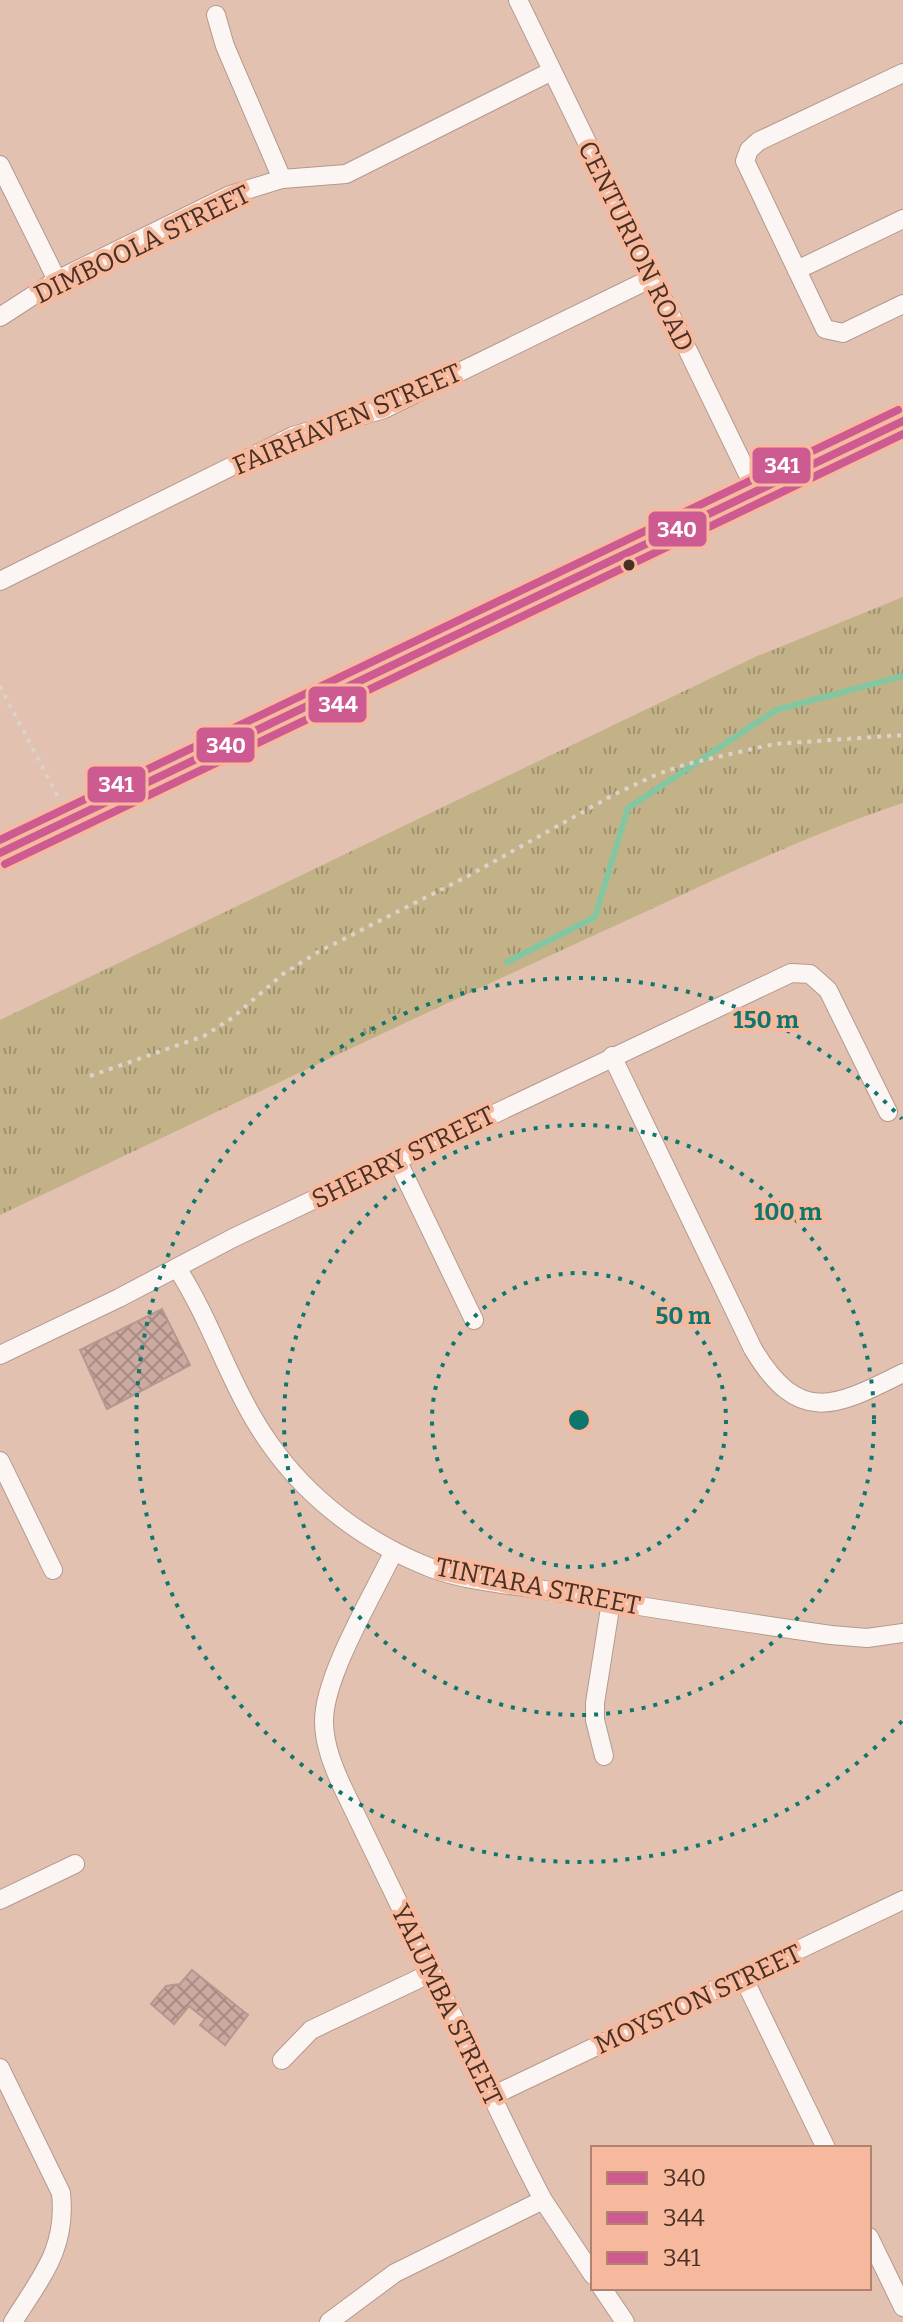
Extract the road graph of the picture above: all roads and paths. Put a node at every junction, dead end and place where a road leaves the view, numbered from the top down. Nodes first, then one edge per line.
1 (518, 0) edge
2 (216, 15) dead end
3 (552, 71) junction
4 (903, 73) edge
5 (0, 165) edge
6 (282, 179) junction
7 (903, 219) edge
8 (797, 270) junction
9 (652, 278) junction
10 (57, 280) junction
11 (903, 304) edge
12 (0, 317) edge
13 (903, 421) edge
14 (756, 491) junction
15 (0, 581) edge
16 (0, 686) edge
17 (903, 735) edge
18 (59, 799) dead end
19 (0, 853) edge
20 (612, 1056) junction
21 (90, 1076) dead end
22 (888, 1112) dead end
23 (397, 1160) junction
24 (177, 1268) junction
25 (474, 1320) dead end
26 (0, 1355) edge
27 (903, 1373) edge
28 (0, 1461) edge
29 (394, 1551) junction
30 (53, 1570) dead end
31 (611, 1602) junction
32 (903, 1633) edge
33 (604, 1756) dead end
34 (75, 1864) dead end
35 (0, 1900) edge
36 (903, 1900) edge
37 (431, 1973) junction
38 (743, 1977) junction
39 (282, 2060) dead end
40 (0, 2068) edge
41 (492, 2096) junction
42 (825, 2146) edge
43 (543, 2200) junction
44 (871, 2241) edge
45 (591, 2272) edge
46 (603, 2290) edge
47 (903, 2307) edge
48 (13, 2322) edge
49 (329, 2322) edge
50 (625, 2322) edge

1 - 3 street, CENTURION ROAD
2 - 6 street
3 - 6 street, DIMBOOLA STREET
3 - 9 street, CENTURION ROAD
4 - 8 street
5 - 10 street
6 - 10 street, DIMBOOLA STREET
7 - 8 street
8 - 11 street
9 - 14 street, CENTURION ROAD
9 - 15 street, FAIRHAVEN STREET
10 - 12 street, DIMBOOLA STREET
13 - 14 street
14 - 19 street
16 - 18 path
17 - 21 path
20 - 22 street, SHERRY STREET
20 - 23 street, SHERRY STREET
20 - 27 street
23 - 24 street, SHERRY STREET
23 - 25 street
24 - 26 street, SHERRY STREET
24 - 29 street, TINTARA STREET
28 - 30 street
29 - 31 street, TINTARA STREET
29 - 37 street, YALUMBA STREET
31 - 32 street, TINTARA STREET
31 - 33 street
34 - 35 street
36 - 38 street, MOYSTON STREET
37 - 39 street
37 - 41 street, YALUMBA STREET
38 - 41 street, MOYSTON STREET
38 - 42 street
40 - 48 street
41 - 43 street, YALUMBA STREET
43 - 45 street, YALUMBA STREET
43 - 49 street
44 - 47 street
46 - 50 street

